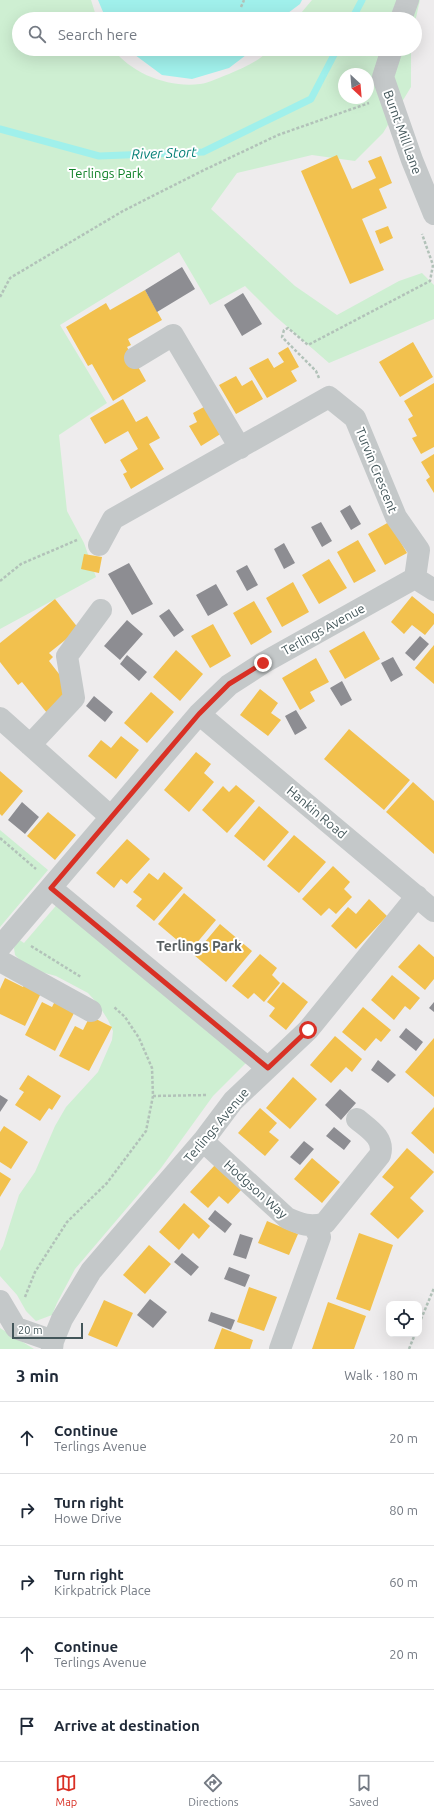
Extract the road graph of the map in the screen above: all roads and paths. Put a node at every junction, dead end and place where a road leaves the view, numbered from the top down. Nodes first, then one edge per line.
1 (244, 0) edge
2 (408, 0) edge
3 (241, 7) dead end
4 (404, 12) edge
5 (390, 56) edge
6 (390, 97) junction
7 (434, 214) edge
8 (430, 281) dead end
9 (0, 297) edge
10 (134, 358) dead end
11 (329, 398) junction
12 (240, 448) junction
13 (99, 545) joint
14 (415, 578) junction
15 (0, 581) edge
16 (434, 590) edge
17 (101, 610) dead end
18 (199, 714) junction
19 (0, 718) edge
20 (30, 745) junction
21 (111, 817) junction
22 (0, 838) edge
23 (52, 885) junction
24 (417, 896) junction
25 (434, 911) edge
26 (6, 940) edge
27 (0, 961) edge
28 (87, 982) dead end
29 (100, 1007) joint
30 (268, 1068) junction
31 (153, 1096) junction
32 (233, 1101) junction
33 (357, 1119) dead end
34 (203, 1141) junction
35 (314, 1227) junction
36 (434, 1288) edge
37 (0, 1301) edge
38 (422, 1317) edge
39 (16, 1328) junction
40 (414, 1337) edge
41 (52, 1345) edge
42 (280, 1349) edge
43 (409, 1349) edge

1 - 3 path
2 - 4 street
5 - 6 street, Burnt Mill Lane
6 - 7 street, Burnt Mill Lane
6 - 9 path
8 - 11 path
10 - 12 street
11 - 12 street
11 - 14 street, Turvin Crescent
12 - 13 street
13 - 15 path
14 - 16 street
14 - 18 street, Terlings Avenue
17 - 20 street
18 - 21 street, Terlings Avenue
18 - 24 street, Hankin Road
19 - 20 street
20 - 21 street
21 - 23 street, Terlings Avenue
22 - 23 path
23 - 26 street, Terlings Avenue
23 - 30 street
24 - 25 street, Hankin Road
24 - 30 street, Terlings Avenue
26 - 28 path
27 - 29 street
29 - 31 path
30 - 32 street, Terlings Avenue
31 - 32 path
31 - 39 path
32 - 34 street, Terlings Avenue
33 - 35 street
34 - 35 street, Hodgson Way
34 - 41 street, Terlings Avenue
35 - 42 street
36 - 38 path
37 - 39 street
39 - 41 street
40 - 43 path

